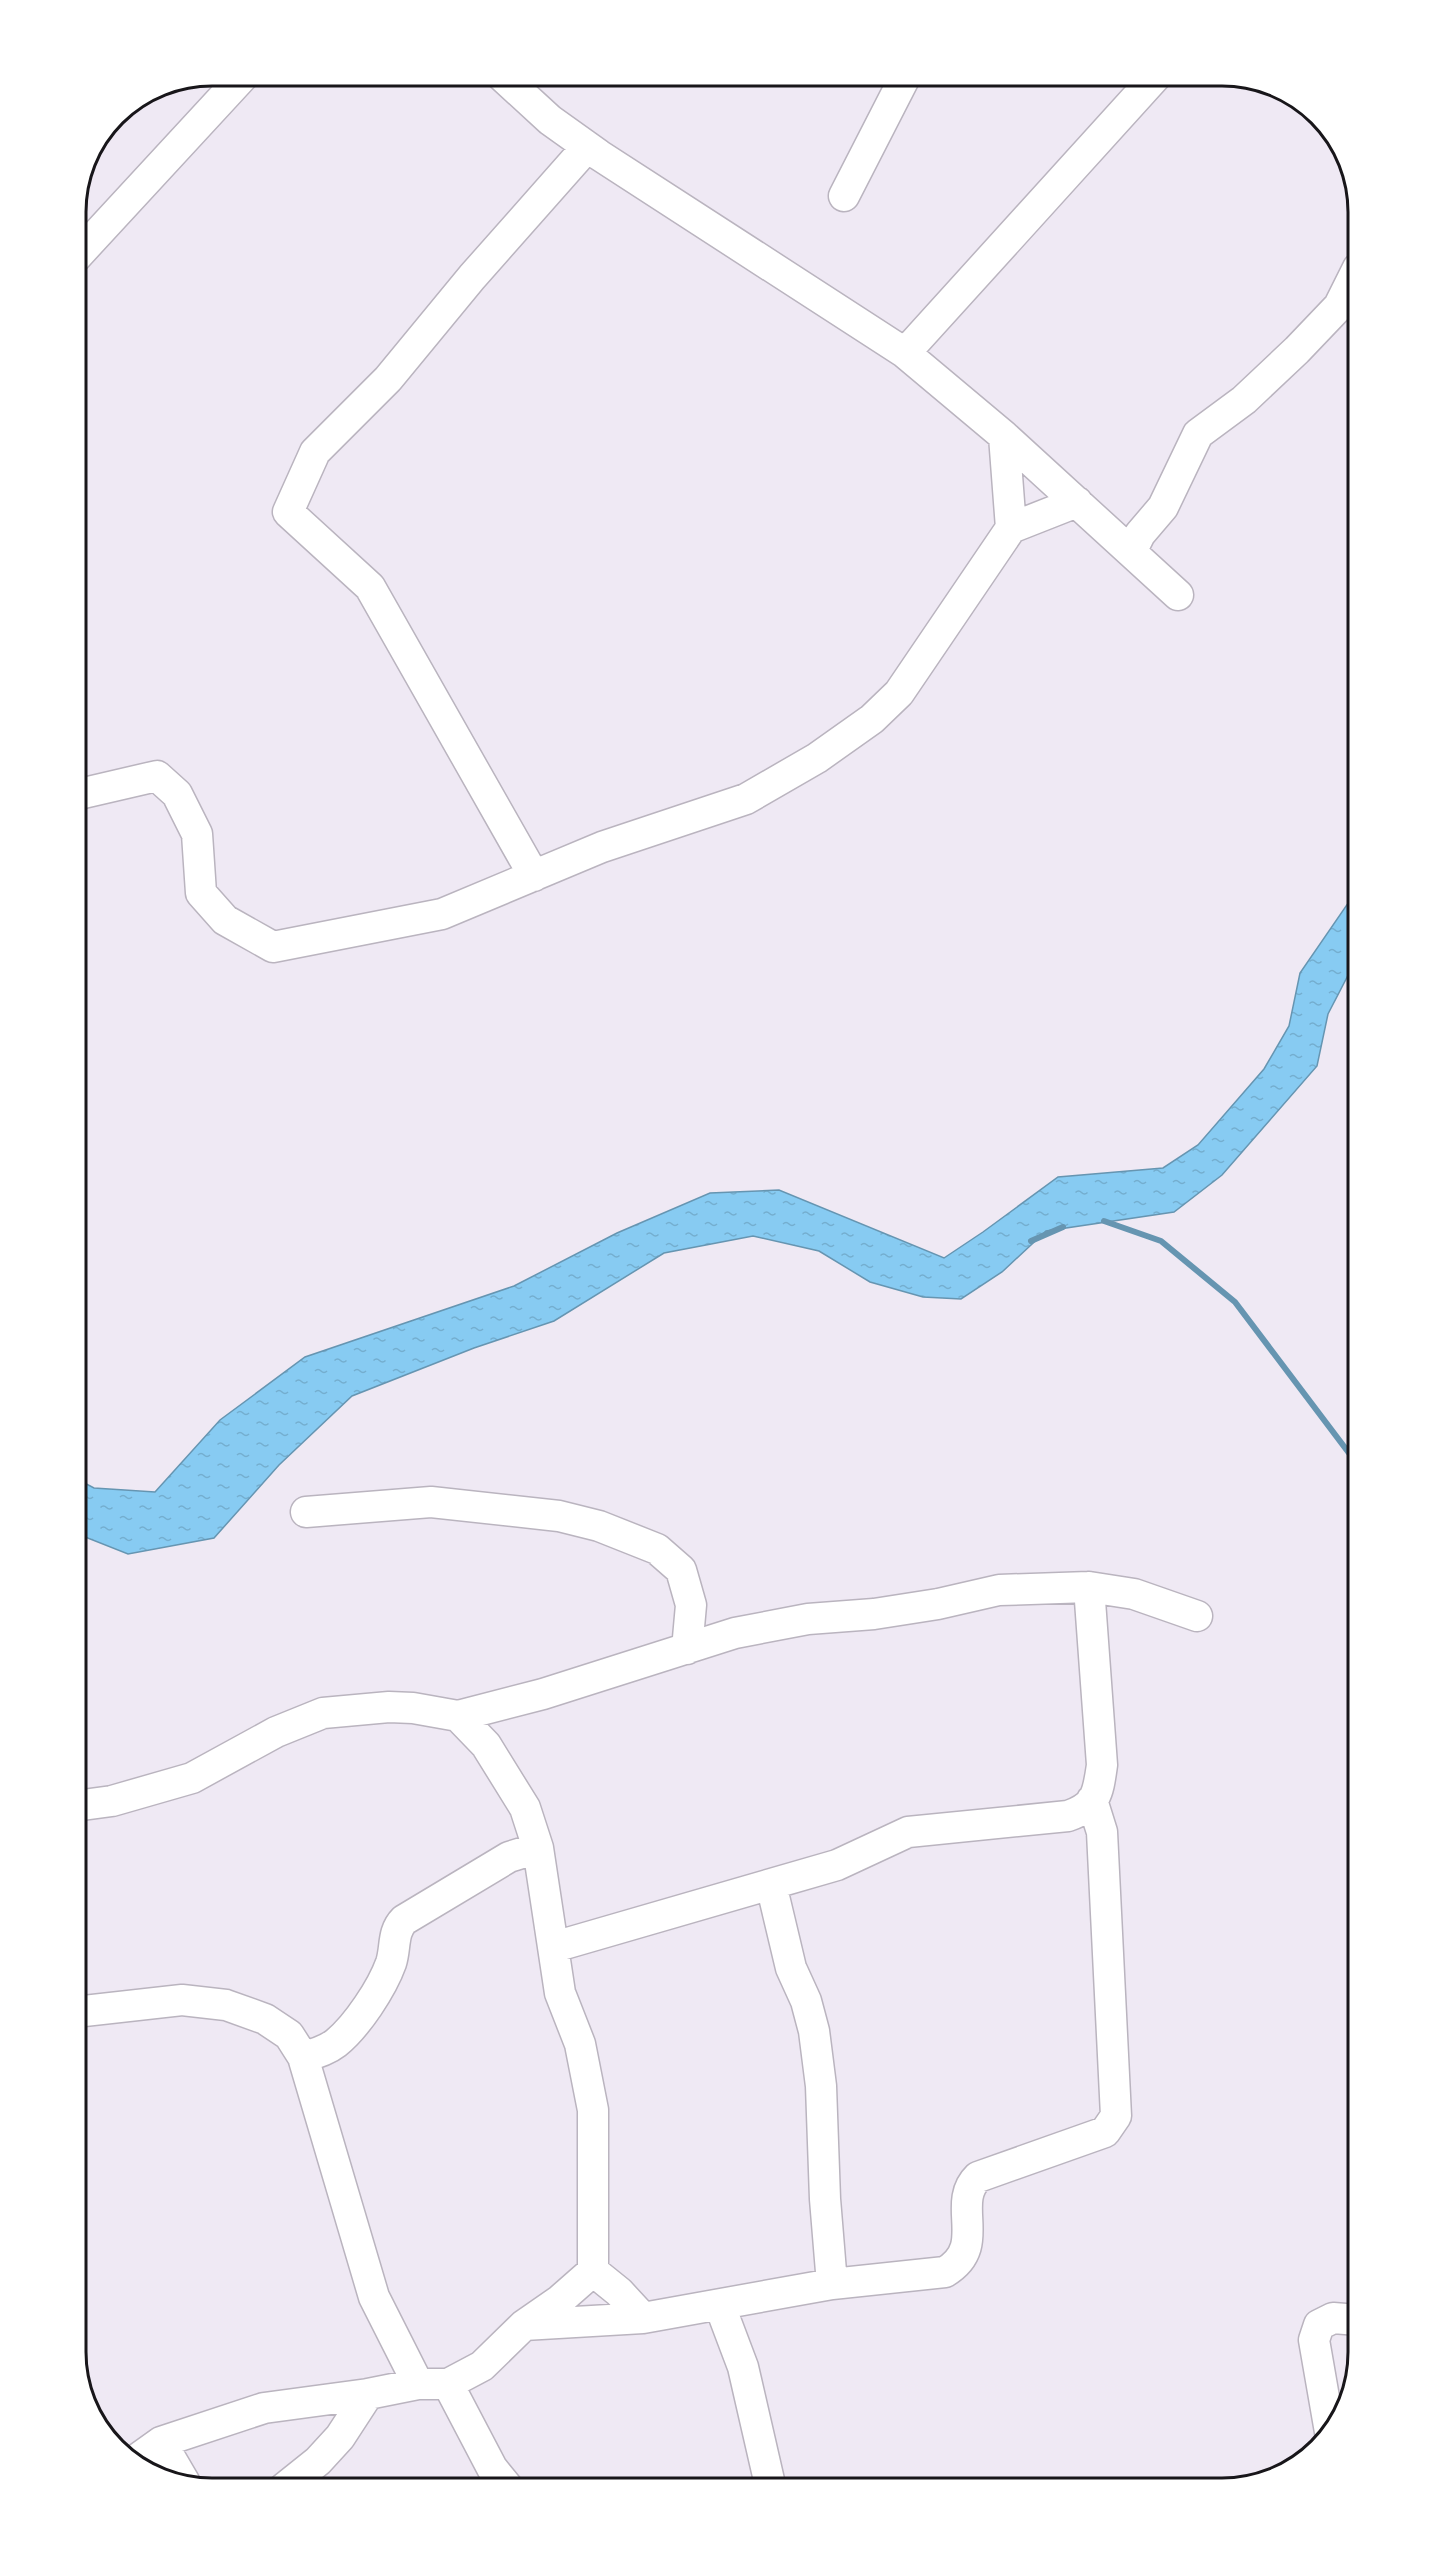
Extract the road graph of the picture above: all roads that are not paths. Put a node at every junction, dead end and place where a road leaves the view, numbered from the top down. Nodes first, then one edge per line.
1 (235, 85) edge
2 (512, 85) edge
3 (901, 86) edge
4 (1147, 86) edge
5 (587, 147) junction
6 (844, 196) dead end
7 (86, 246) edge
8 (1348, 288) edge
9 (905, 353) junction
10 (1004, 436) junction
11 (1077, 502) junction
12 (1011, 528) junction
13 (1131, 552) junction
14 (1178, 595) dead end
15 (86, 793) edge
16 (534, 876) junction
17 (306, 1512) dead end
18 (1089, 1587) junction
19 (1197, 1616) dead end
20 (687, 1649) junction
21 (458, 1716) junction
22 (1092, 1800) junction
23 (85, 1805) edge
24 (538, 1848) junction
25 (771, 1884) junction
26 (554, 1947) junction
27 (85, 2011) edge
28 (303, 2057) junction
29 (593, 2271) junction
30 (832, 2284) junction
31 (720, 2306) junction
32 (643, 2318) junction
33 (1348, 2320) edge
34 (524, 2325) junction
35 (418, 2384) junction
36 (448, 2384) junction
37 (368, 2394) junction
38 (1328, 2419) edge
39 (162, 2442) junction
40 (141, 2456) edge
41 (180, 2474) edge
42 (297, 2478) edge
43 (500, 2478) edge
44 (768, 2478) edge

1 - 7 street
2 - 5 street
3 - 6 street
4 - 9 street
5 - 9 street
5 - 16 street
8 - 13 street
9 - 10 street
10 - 11 street
10 - 12 street
11 - 12 street
11 - 13 street
12 - 16 street
13 - 14 street
15 - 16 street
17 - 20 street
18 - 19 street
18 - 20 street
18 - 22 street
20 - 21 street
21 - 23 street
21 - 24 street
22 - 25 street
22 - 30 street
24 - 26 street
24 - 28 street
25 - 26 street
25 - 30 street
26 - 29 street
27 - 28 street
28 - 35 street
29 - 32 street
29 - 34 street
30 - 31 street
31 - 32 street
31 - 44 street
32 - 34 street
33 - 38 street
34 - 36 street
35 - 36 street
35 - 37 street
36 - 43 street
37 - 39 street
37 - 42 street
39 - 40 street
39 - 41 street

